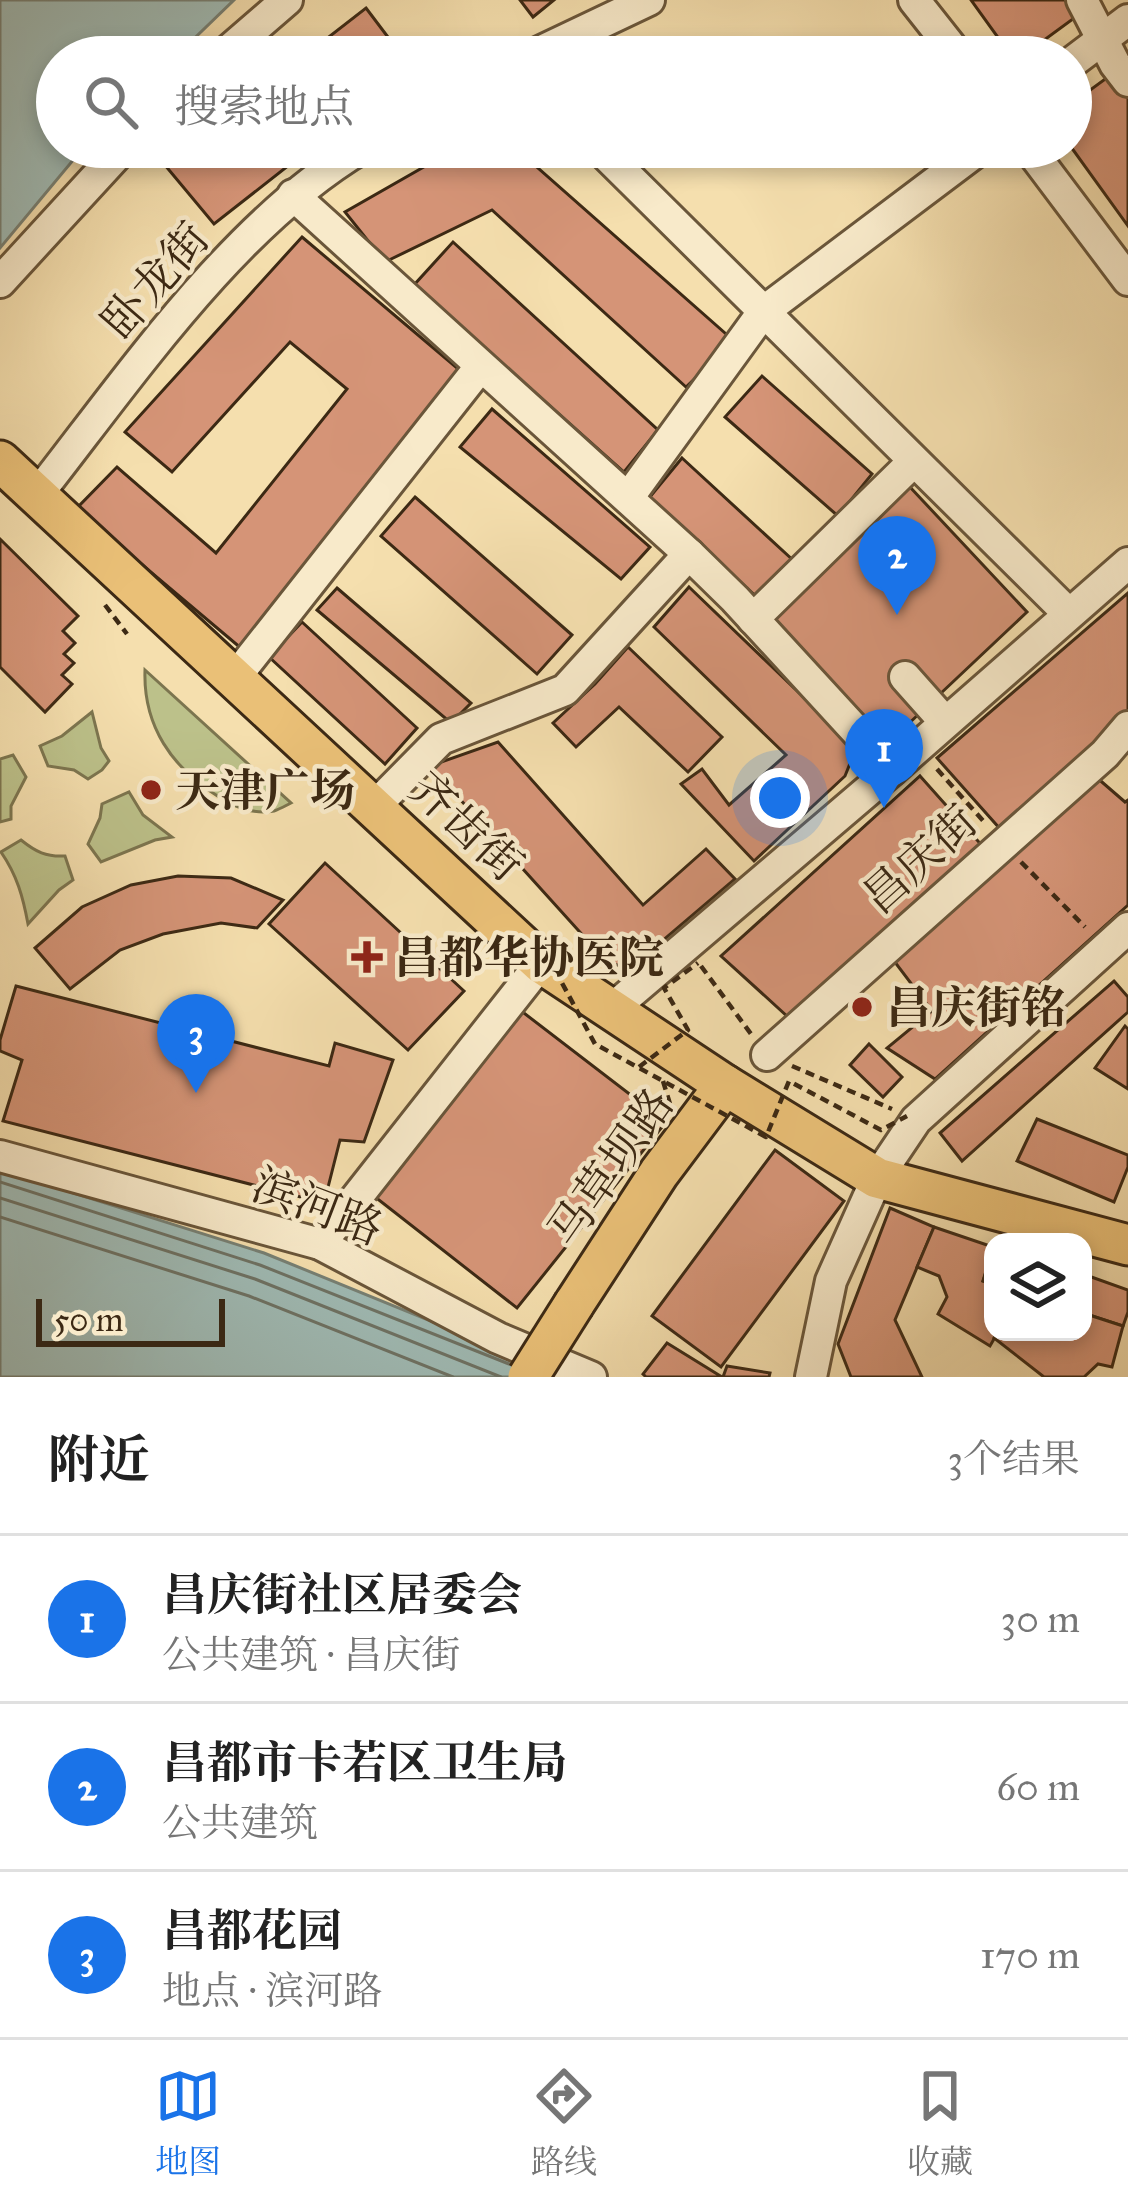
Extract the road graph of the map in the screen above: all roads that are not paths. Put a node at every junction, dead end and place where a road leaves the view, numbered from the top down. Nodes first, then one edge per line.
1 (287, 0) edge
2 (649, 0) edge
3 (914, 0) edge
4 (1082, 0) edge
5 (1128, 20) edge
6 (245, 36) edge
7 (573, 36) edge
8 (942, 36) edge
9 (1102, 40) junction
10 (1092, 47) edge
11 (1128, 81) edge
12 (105, 168) edge
13 (332, 168) edge
14 (619, 168) edge
15 (954, 168) edge
16 (1044, 168) edge
17 (293, 195) junction
18 (1128, 280) edge
19 (0, 282) edge
20 (763, 312) junction
21 (480, 367) junction
22 (0, 460) edge
23 (914, 461) junction
24 (37, 495) junction
25 (628, 498) junction
26 (689, 554) junction
27 (1128, 563) edge
28 (1069, 614) junction
29 (753, 619) junction
30 (905, 677) dead end
31 (234, 679) junction
32 (946, 722) junction
33 (1128, 728) edge
34 (892, 770) junction
35 (375, 806) junction
36 (1117, 938) edge
37 (548, 966) junction
38 (1128, 970) edge
39 (612, 1009) junction
40 (767, 1054) dead end
41 (725, 1085) junction
42 (0, 1156) edge
43 (877, 1178) junction
44 (320, 1244) junction
45 (1128, 1245) edge
46 (528, 1377) edge
47 (591, 1377) edge
48 (811, 1377) edge

1 - 6 street
2 - 7 street
3 - 8 street
4 - 9 street
5 - 9 street
9 - 10 street
9 - 11 street
12 - 19 street
13 - 17 street, 卧龙街
14 - 20 street
15 - 20 street
16 - 18 street
17 - 21 street
17 - 24 street, 卧龙街
20 - 23 street
20 - 25 street
21 - 25 street
21 - 31 street
22 - 24 main road, 齐齿街
23 - 28 street
23 - 29 street
24 - 31 main road, 齐齿街
25 - 26 street
26 - 29 street
26 - 35 street
27 - 28 street
28 - 32 street
29 - 34 street
30 - 32 street
31 - 35 main road, 齐齿街
32 - 34 street
33 - 40 street, 昌庆街
34 - 39 street
35 - 37 main road, 齐齿街
36 - 38 street
36 - 43 street
37 - 39 main road, 齐齿街
37 - 44 street
39 - 41 main road, 齐齿街
41 - 43 main road, 齐齿街
41 - 46 main road, 马草坝路, bridge
42 - 44 street, 滨河路
43 - 45 main road, 齐齿街
43 - 48 street
44 - 47 street, 滨河路

